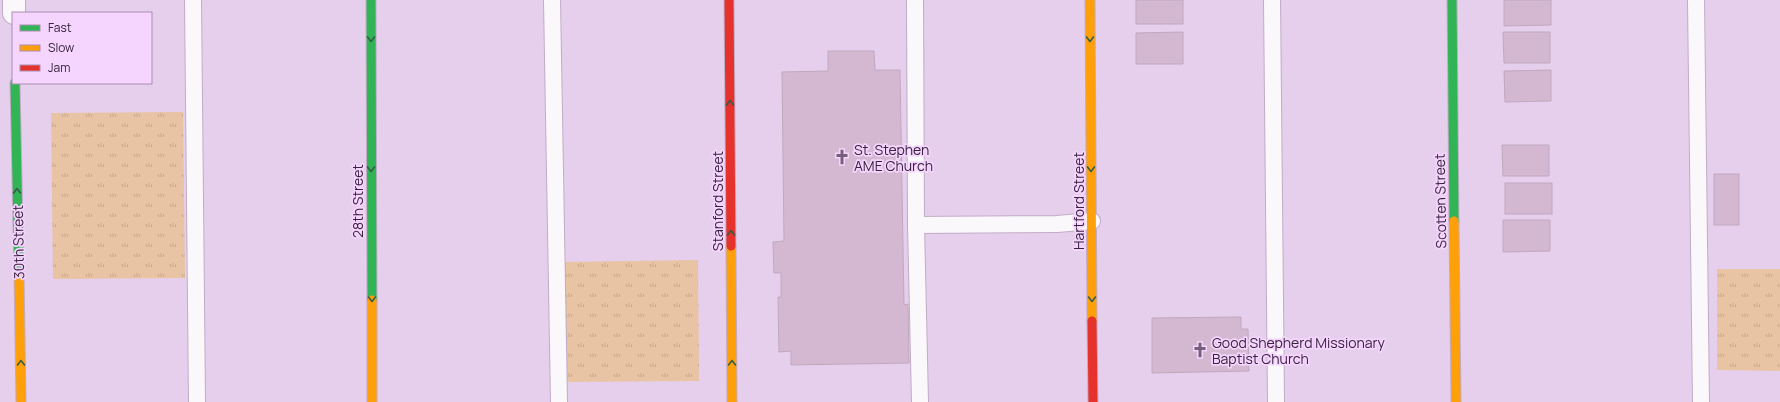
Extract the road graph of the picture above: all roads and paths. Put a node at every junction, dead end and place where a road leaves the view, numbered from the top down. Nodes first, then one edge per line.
1 (14, 0) edge
2 (193, 0) edge
3 (371, 0) edge
4 (552, 0) edge
5 (729, 0) edge
6 (915, 0) edge
7 (1090, 0) edge
8 (1272, 0) edge
9 (1452, 0) edge
10 (1696, 0) edge
11 (14, 12) edge
12 (15, 84) edge
13 (1092, 221) junction
14 (916, 225) junction
15 (21, 402) edge
16 (197, 402) edge
17 (372, 402) edge
18 (558, 402) edge
19 (732, 402) edge
20 (920, 402) edge
21 (1093, 402) edge
22 (1276, 402) edge
23 (1456, 402) edge
24 (1701, 402) edge

1 - 11 street
2 - 16 lane
3 -> 17 street, 28th Street
4 - 18 lane
19 -> 5 street, Stanford Street
6 - 14 lane
7 -> 13 street, Hartford Street
8 - 22 lane
9 - 23 street, Scotten Street
10 - 24 lane
15 -> 12 street, 30th Street
13 - 14 lane
13 -> 21 street, Hartford Street
14 - 20 lane

